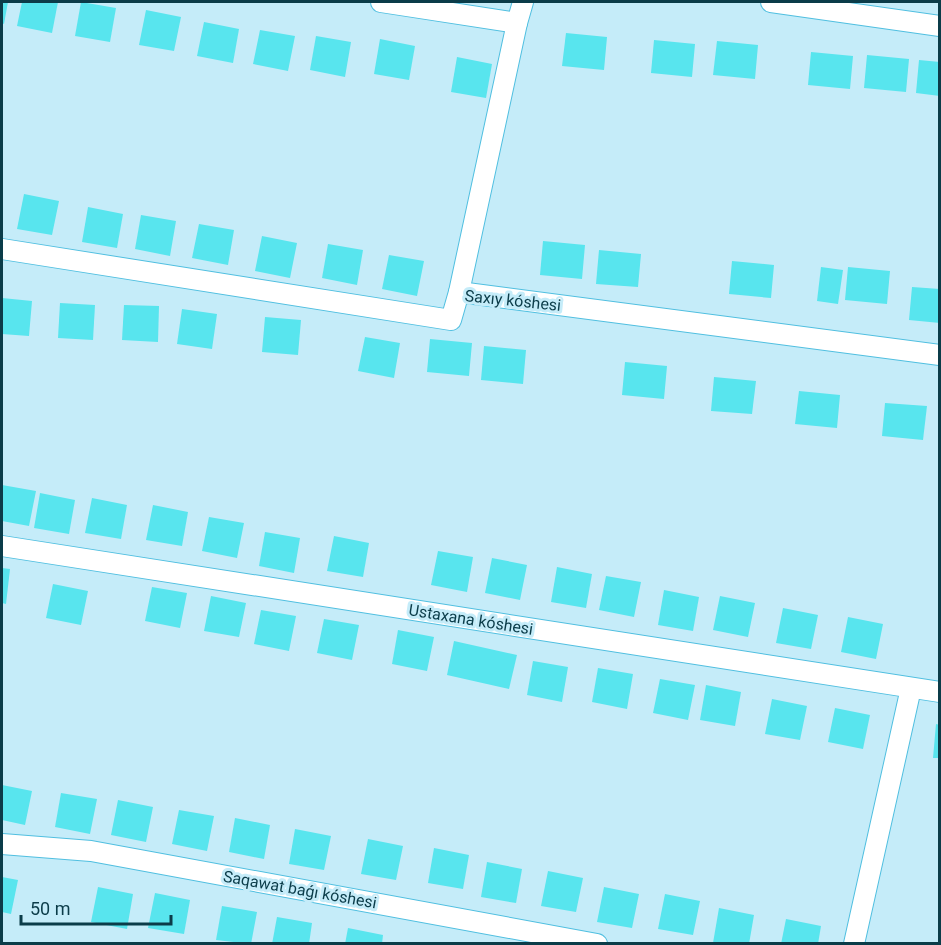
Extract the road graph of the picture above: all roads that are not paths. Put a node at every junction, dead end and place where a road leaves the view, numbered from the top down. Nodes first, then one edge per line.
1 (381, 2) edge
2 (523, 2) edge
3 (771, 2) edge
4 (517, 23) junction
5 (939, 26) edge
6 (2, 249) edge
7 (459, 292) junction
8 (939, 355) edge
9 (2, 546) edge
10 (911, 688) junction
11 (939, 692) edge
12 (2, 844) edge
13 (597, 944) edge
14 (854, 944) edge

1 - 4 street
2 - 4 street
3 - 5 street
4 - 7 street
6 - 7 street, Saxıy kóshesi
7 - 8 street, Saxıy kóshesi
9 - 10 street, Ustaxana kóshesi
10 - 11 street, Ustaxana kóshesi
10 - 14 street
12 - 13 street, Saqawat baǵı kóshesi

